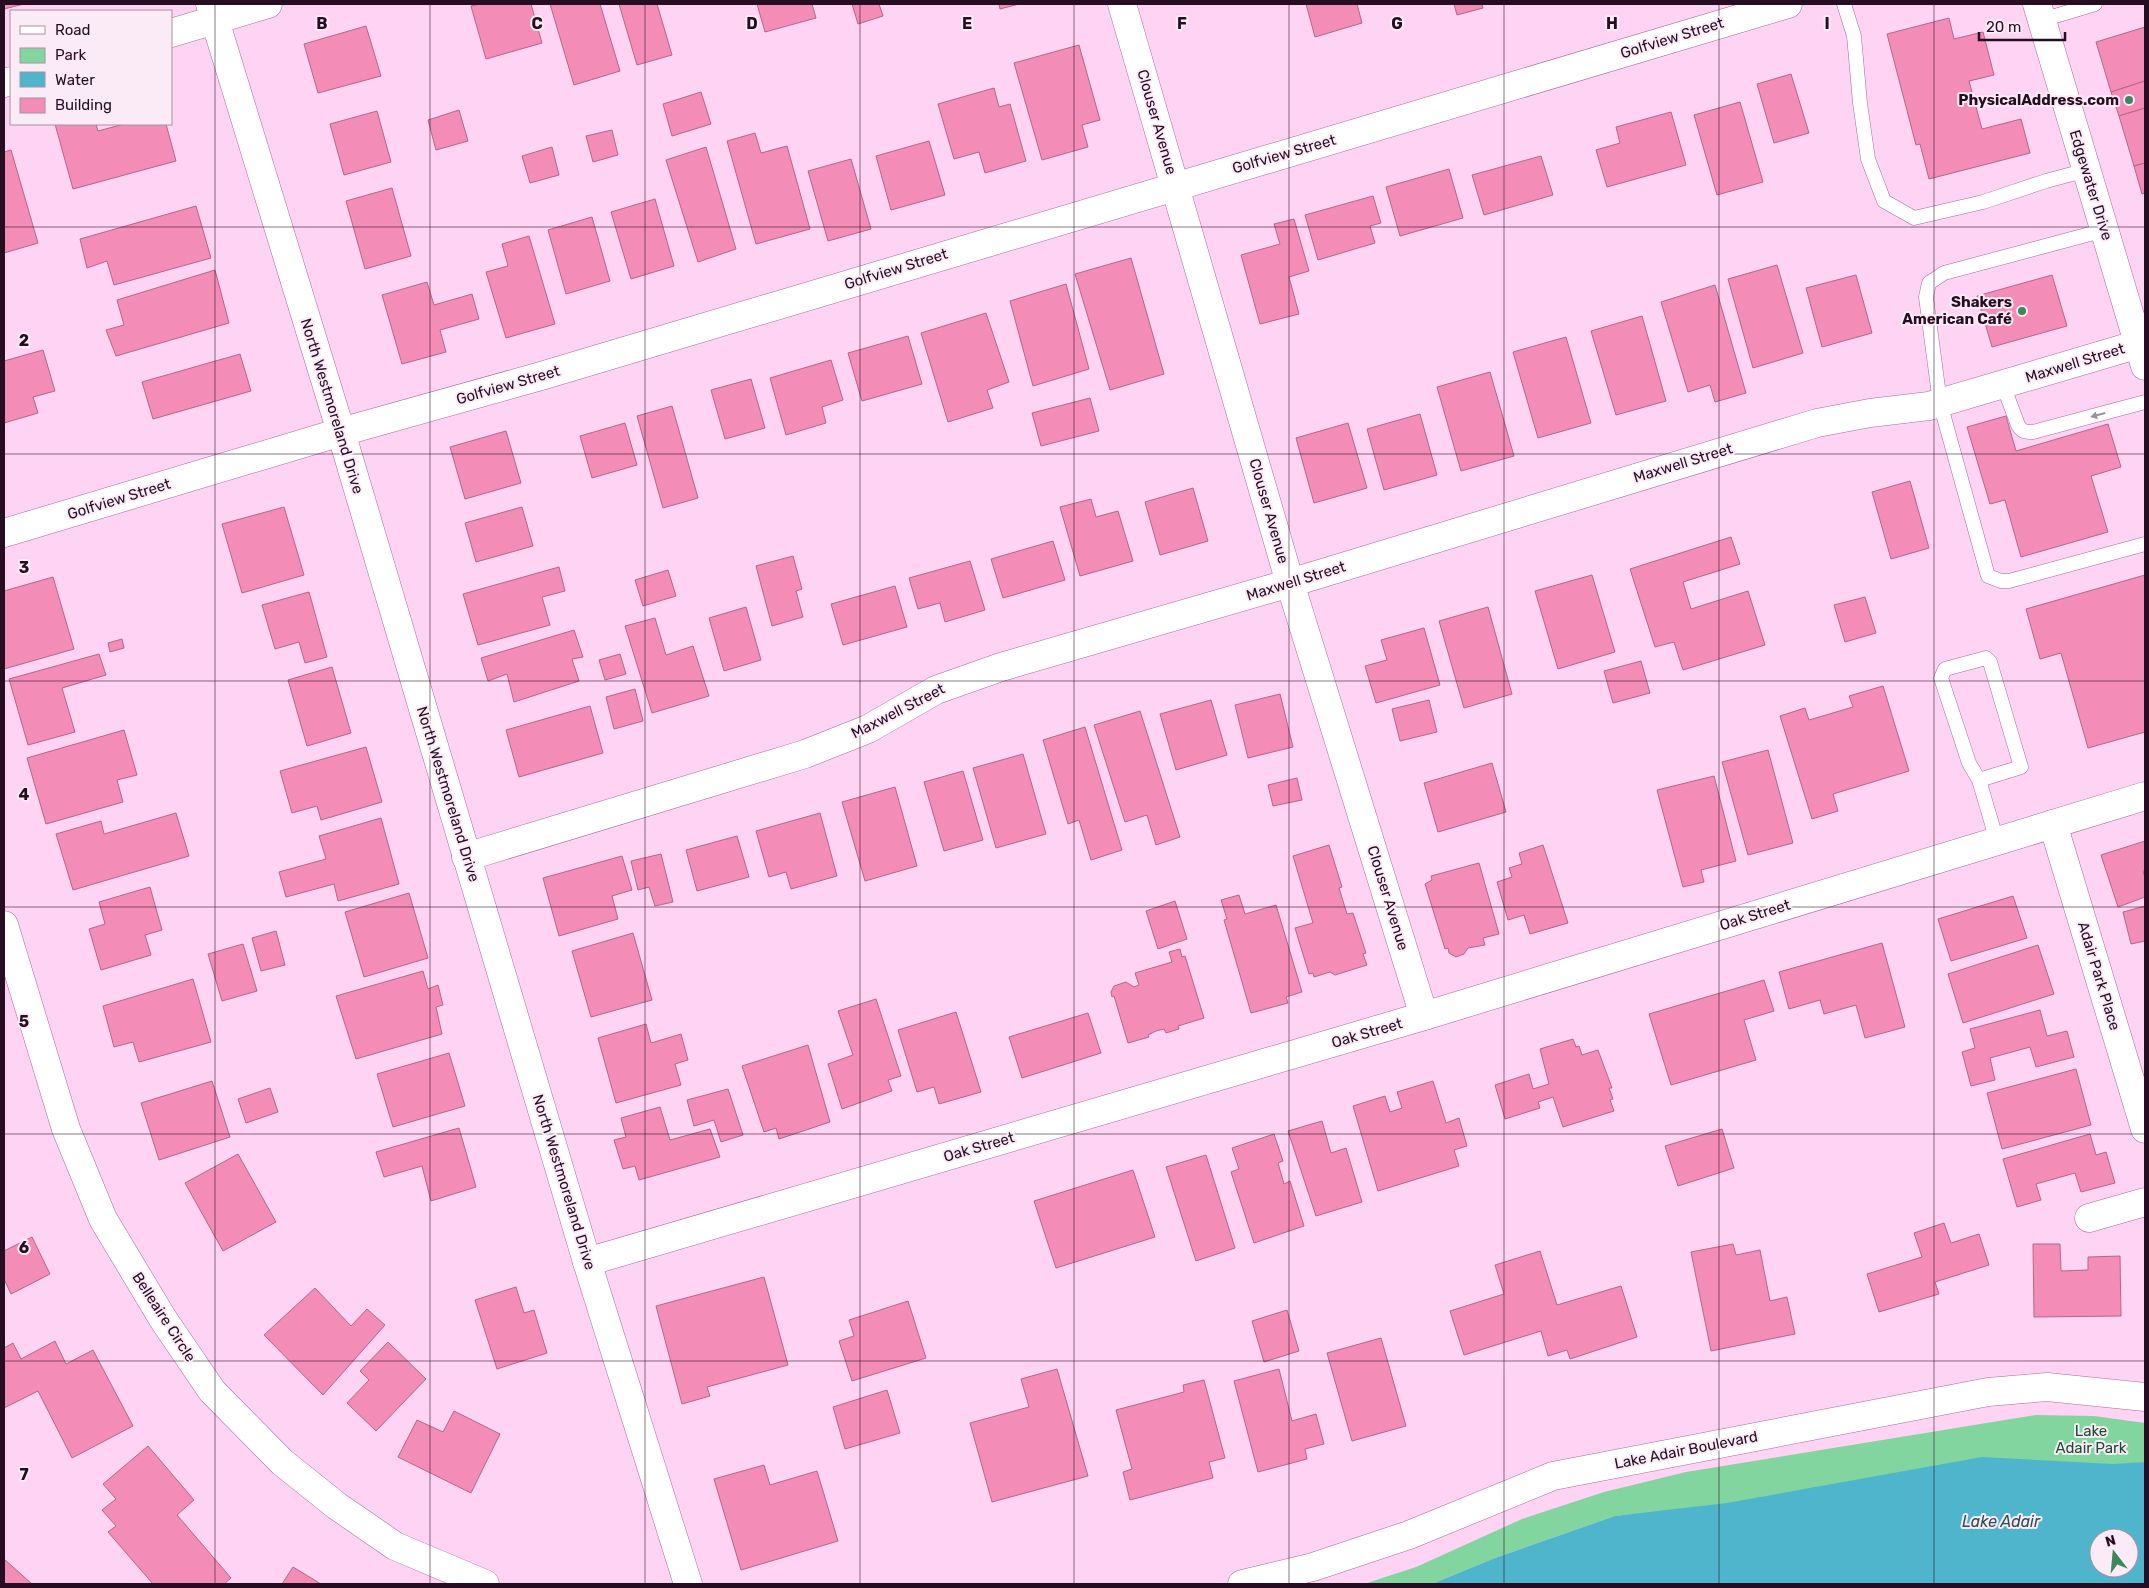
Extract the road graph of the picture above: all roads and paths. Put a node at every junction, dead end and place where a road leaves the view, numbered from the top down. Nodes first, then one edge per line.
1 (268, 4) edge
2 (1122, 4) edge
3 (1788, 4) edge
4 (1844, 4) edge
5 (2095, 4) edge
6 (212, 12) edge
7 (2040, 12) edge
8 (172, 32) edge
9 (2087, 170) junction
10 (1175, 186) junction
11 (2105, 230) junction
12 (2137, 307) edge
13 (2142, 355) edge
14 (2003, 385) junction
15 (2145, 402) edge
16 (1940, 403) junction
17 (340, 432) junction
18 (4, 533) edge
19 (2145, 544) edge
20 (1290, 583) junction
21 (1979, 780) junction
22 (2145, 796) edge
23 (2053, 824) junction
24 (1997, 841) junction
25 (466, 856) junction
26 (4, 925) edge
27 (1424, 1016) junction
28 (2145, 1129) edge
29 (2145, 1202) edge
30 (2089, 1218) dead end
31 (587, 1262) junction
32 (2145, 1397) edge
33 (485, 1584) edge
34 (688, 1584) edge
35 (1242, 1584) edge

1 - 6 street
2 - 10 street, Clouser Avenue
3 - 10 street, Golfview Street
4 - 9 lane
5 - 7 lane
6 - 8 street
6 - 17 street, North Westmoreland Drive
7 - 9 street, Edgewater Drive
9 - 11 street, Edgewater Drive
10 - 17 street, Golfview Street
10 - 20 street, Clouser Avenue
11 - 12 street, Edgewater Drive
11 - 16 lane
12 - 13 street, Edgewater Drive
13 - 14 street, Maxwell Street
15 -> 14 lane
14 - 16 street, Maxwell Street
16 - 19 lane
16 - 20 street, Maxwell Street
17 - 18 street, Golfview Street
17 - 25 street, North Westmoreland Drive
20 - 25 street, Maxwell Street
20 - 27 street, Clouser Avenue
21 - 21 lane
21 - 24 lane
22 - 23 street, Oak Street
23 - 24 street, Oak Street
23 - 28 street, Adair Park Place
24 - 27 street, Oak Street
25 - 31 street, North Westmoreland Drive
26 - 33 street, Belleaire Circle
27 - 31 street, Oak Street
29 - 30 street
31 - 34 street, North Westmoreland Drive
32 - 35 street, Lake Adair Boulevard

